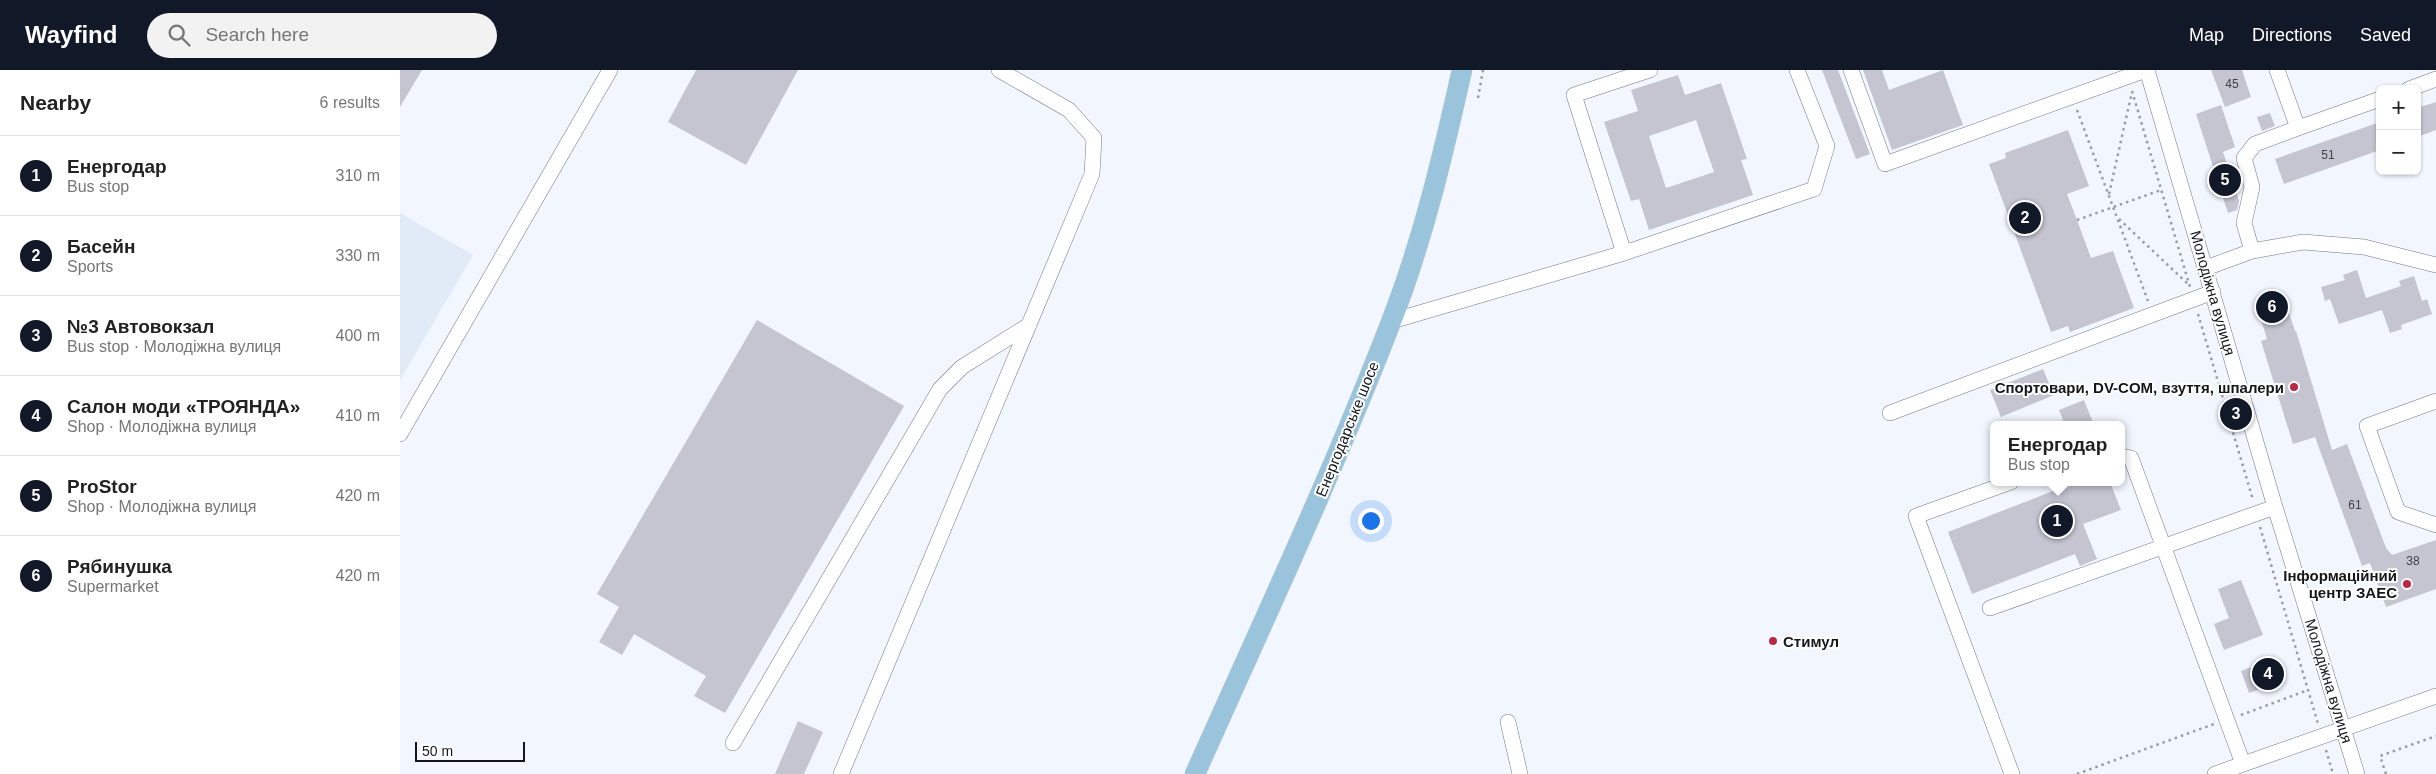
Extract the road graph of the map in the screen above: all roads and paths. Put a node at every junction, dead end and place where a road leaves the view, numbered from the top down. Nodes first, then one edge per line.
1 (610, 70) edge
2 (999, 70) edge
3 (1462, 70) edge
4 (1483, 70) edge
5 (1650, 70) edge
6 (1796, 70) edge
7 (1851, 70) edge
8 (2146, 70) edge
9 (2277, 70) edge
10 (2436, 79) edge
11 (2130, 84) junction
12 (2420, 85) edge
13 (2072, 97) junction
14 (1478, 98) dead end
15 (2376, 100) edge
16 (2298, 128) junction
17 (2162, 190) junction
18 (2109, 196) junction
19 (2113, 207) junction
20 (2117, 217) junction
21 (2077, 220) dead end
22 (2252, 251) junction
23 (1624, 253) junction
24 (2436, 265) edge
25 (2206, 268) junction
26 (2191, 292) junction
27 (2213, 292) junction
28 (2153, 314) junction
29 (1392, 321) junction
30 (1028, 325) junction
31 (2436, 401) edge
32 (1890, 413) dead end
33 (400, 434) edge
34 (2125, 457) edge
35 (2000, 486) edge
36 (2275, 507) junction
37 (2256, 514) junction
38 (2436, 525) edge
39 (2164, 547) junction
40 (1990, 608) dead end
41 (2308, 690) junction
42 (2436, 696) edge
43 (2227, 720) junction
44 (1508, 722) dead end
45 (2344, 729) junction
46 (2322, 736) junction
47 (2436, 736) edge
48 (734, 743) dead end
49 (2244, 764) junction
50 (841, 774) edge
51 (1195, 774) edge
52 (1520, 774) edge
53 (2012, 774) edge
54 (2077, 774) edge
55 (2215, 774) edge
56 (2333, 774) edge
57 (2357, 774) edge
58 (2386, 774) edge

1 - 33 street
2 - 30 street
3 - 29 main road, Енергодарське шосе
4 - 14 path
5 - 23 street
6 - 23 street
7 - 13 street
8 - 11 street
8 - 25 street, Молодіжна вулиця
9 - 16 street
10 - 12 street
11 - 13 street
11 - 17 path
11 - 18 path
13 - 18 path
15 - 16 street
16 - 22 street
17 - 19 path
17 - 26 path
18 - 19 path
19 - 20 path
19 - 21 path
20 - 26 path
20 - 28 path
22 - 24 street
22 - 25 street
23 - 29 street
25 - 27 street, Молодіжна вулиця
26 - 27 street
26 - 28 street
26 - 37 path
27 - 36 street, Молодіжна вулиця
28 - 32 street
29 - 51 main road, Енергодарське шосе
30 - 48 street
30 - 50 street
31 - 38 street
34 - 39 street
35 - 53 street
36 - 37 street
36 - 45 street, Молодіжна вулиця
37 - 39 street
37 - 41 path
39 - 40 street
39 - 43 street
41 - 43 path
41 - 46 path
42 - 45 street
43 - 49 street
43 - 54 path
44 - 52 street
45 - 46 street
45 - 57 street, Молодіжна вулиця
46 - 49 street
46 - 56 path
47 - 58 path
49 - 55 street

